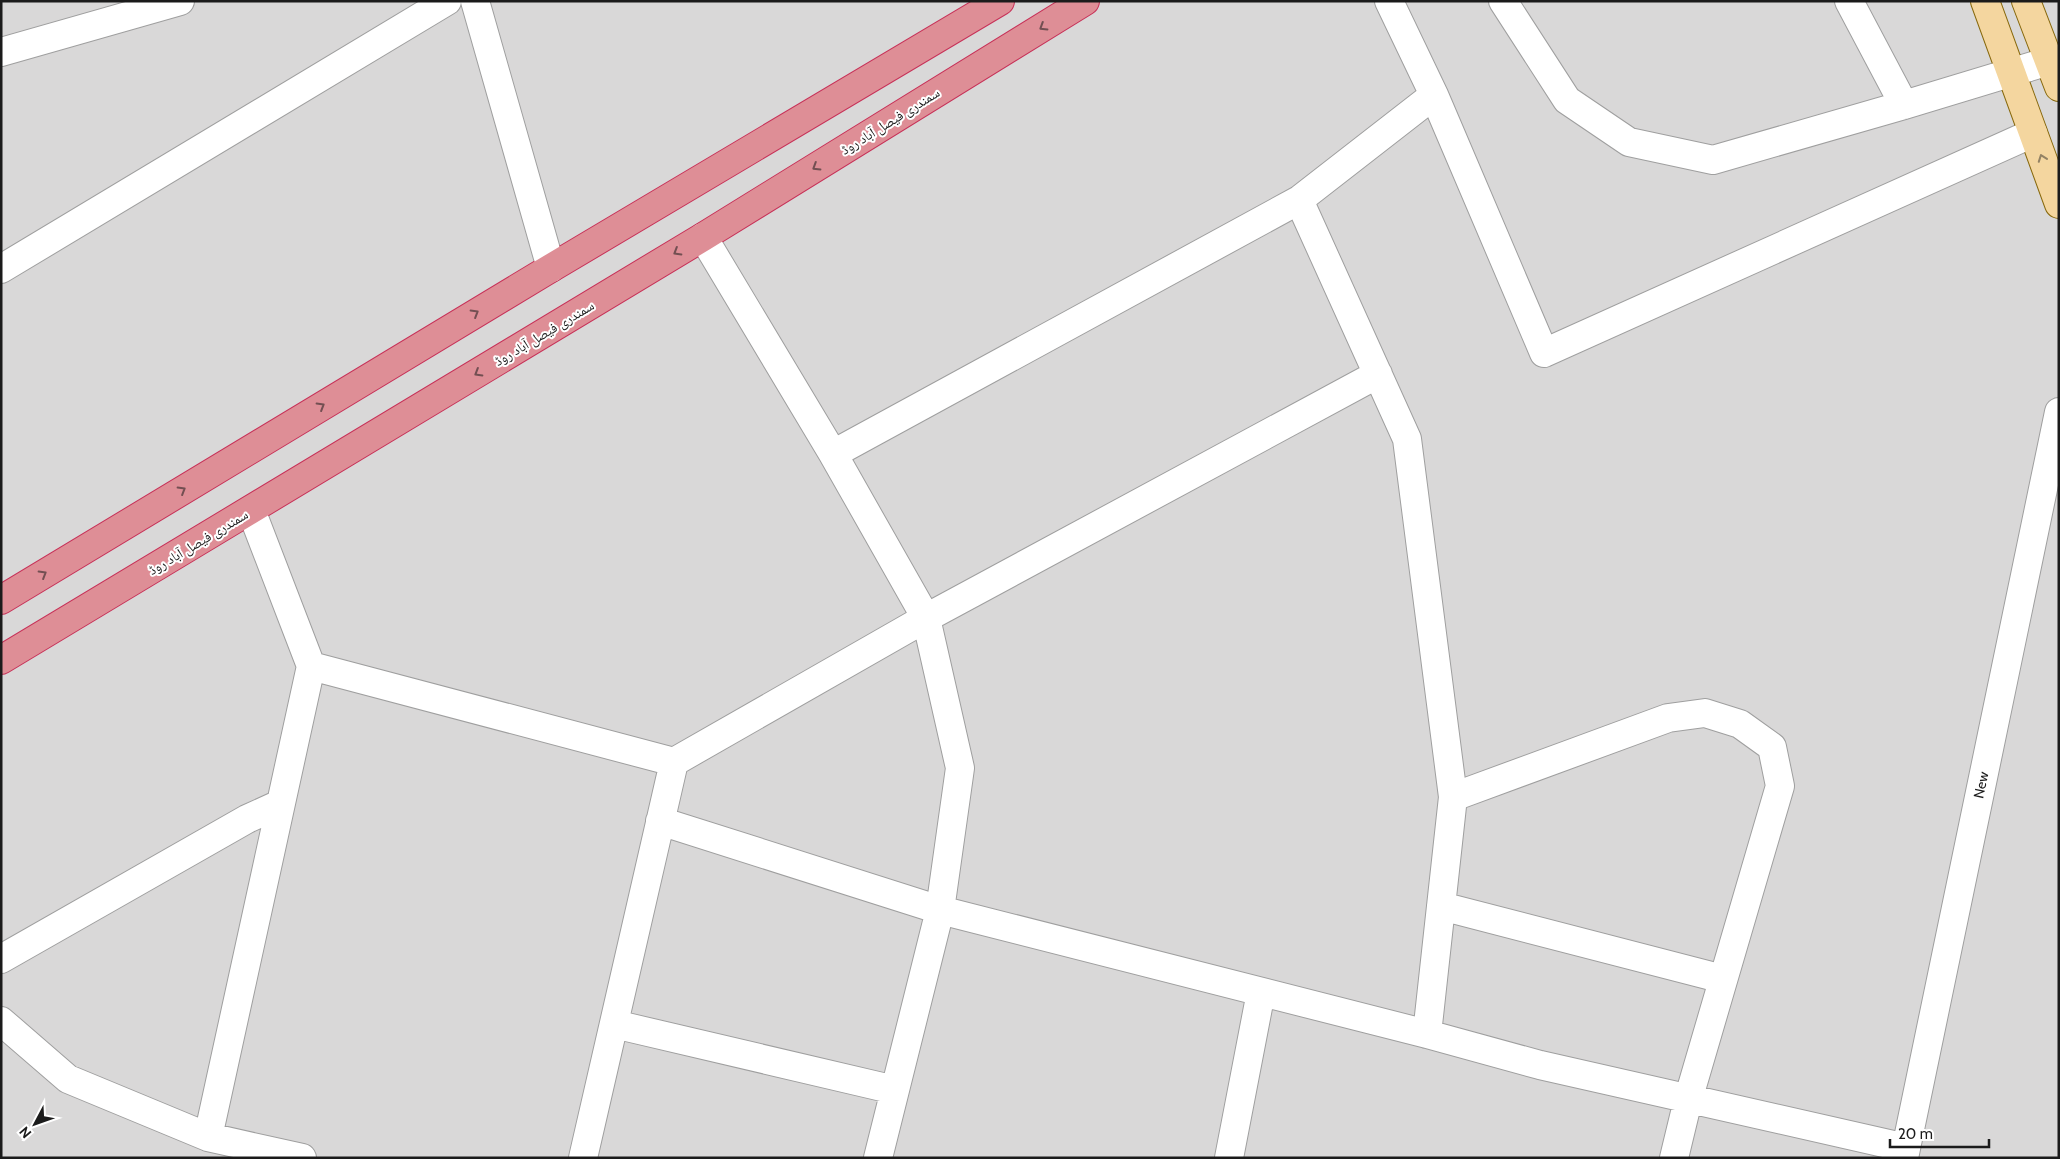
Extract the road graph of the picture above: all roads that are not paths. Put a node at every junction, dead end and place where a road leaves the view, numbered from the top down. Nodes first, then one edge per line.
1 (180, 1) edge
2 (447, 1) edge
3 (475, 1) edge
4 (1000, 1) edge
5 (1085, 1) edge
6 (1388, 1) edge
7 (1503, 1) edge
8 (1849, 1) edge
9 (1985, 1) edge
10 (2026, 1) edge
11 (1, 52) edge
12 (2049, 61) junction
13 (2012, 73) junction
14 (2059, 87) edge
15 (1434, 95) junction
16 (1904, 105) junction
17 (2033, 133) junction
18 (1299, 200) junction
19 (2059, 204) edge
20 (703, 237) junction
21 (551, 268) junction
22 (1, 269) edge
23 (1378, 374) junction
24 (2059, 412) edge
25 (833, 454) junction
26 (251, 510) junction
27 (1, 600) edge
28 (926, 618) junction
29 (1, 660) edge
30 (311, 666) junction
31 (674, 762) junction
32 (1453, 797) junction
33 (280, 804) junction
34 (660, 821) junction
35 (1441, 906) junction
36 (940, 910) junction
37 (1, 959) edge
38 (1724, 979) junction
39 (1261, 992) junction
40 (1, 1021) edge
41 (614, 1024) junction
42 (1427, 1034) junction
43 (895, 1090) junction
44 (1688, 1100) junction
45 (208, 1136) junction
46 (1905, 1153) edge
47 (302, 1158) edge
48 (583, 1158) edge
49 (878, 1158) edge
50 (1229, 1158) edge
51 (1674, 1158) edge

1 - 11 street
2 - 22 street
3 - 21 street
4 - 21 highway
5 -> 20 highway, سمندری فیصل آباد روڈ
6 - 15 street
7 - 16 street
8 - 16 street
9 - 13 main road
10 - 12 main road
12 - 13 street
12 - 14 main road
13 - 16 street
13 - 17 main road
15 - 17 street
15 - 18 street
19 -> 17 main road
18 - 23 street
18 - 25 street
20 - 25 street
20 -> 26 highway, سمندری فیصل آباد روڈ
27 -> 21 highway
23 - 28 street
23 - 32 street
24 - 46 street, New
25 - 28 street
26 - 29 highway, سمندری فیصل آباد روڈ
26 - 30 street
28 - 31 street
28 - 36 street
30 - 31 street
30 - 33 street
31 - 34 street
32 - 35 street
32 - 38 street
33 - 37 street
33 - 45 street
34 - 36 street
34 - 41 street
35 - 38 street
35 - 42 street
36 - 39 street
36 - 43 street
38 - 44 street
39 - 42 street
39 - 50 street
40 - 45 street
41 - 43 street
41 - 48 street
42 - 44 street
43 - 49 street
44 - 46 street
44 - 51 street
45 - 47 street

